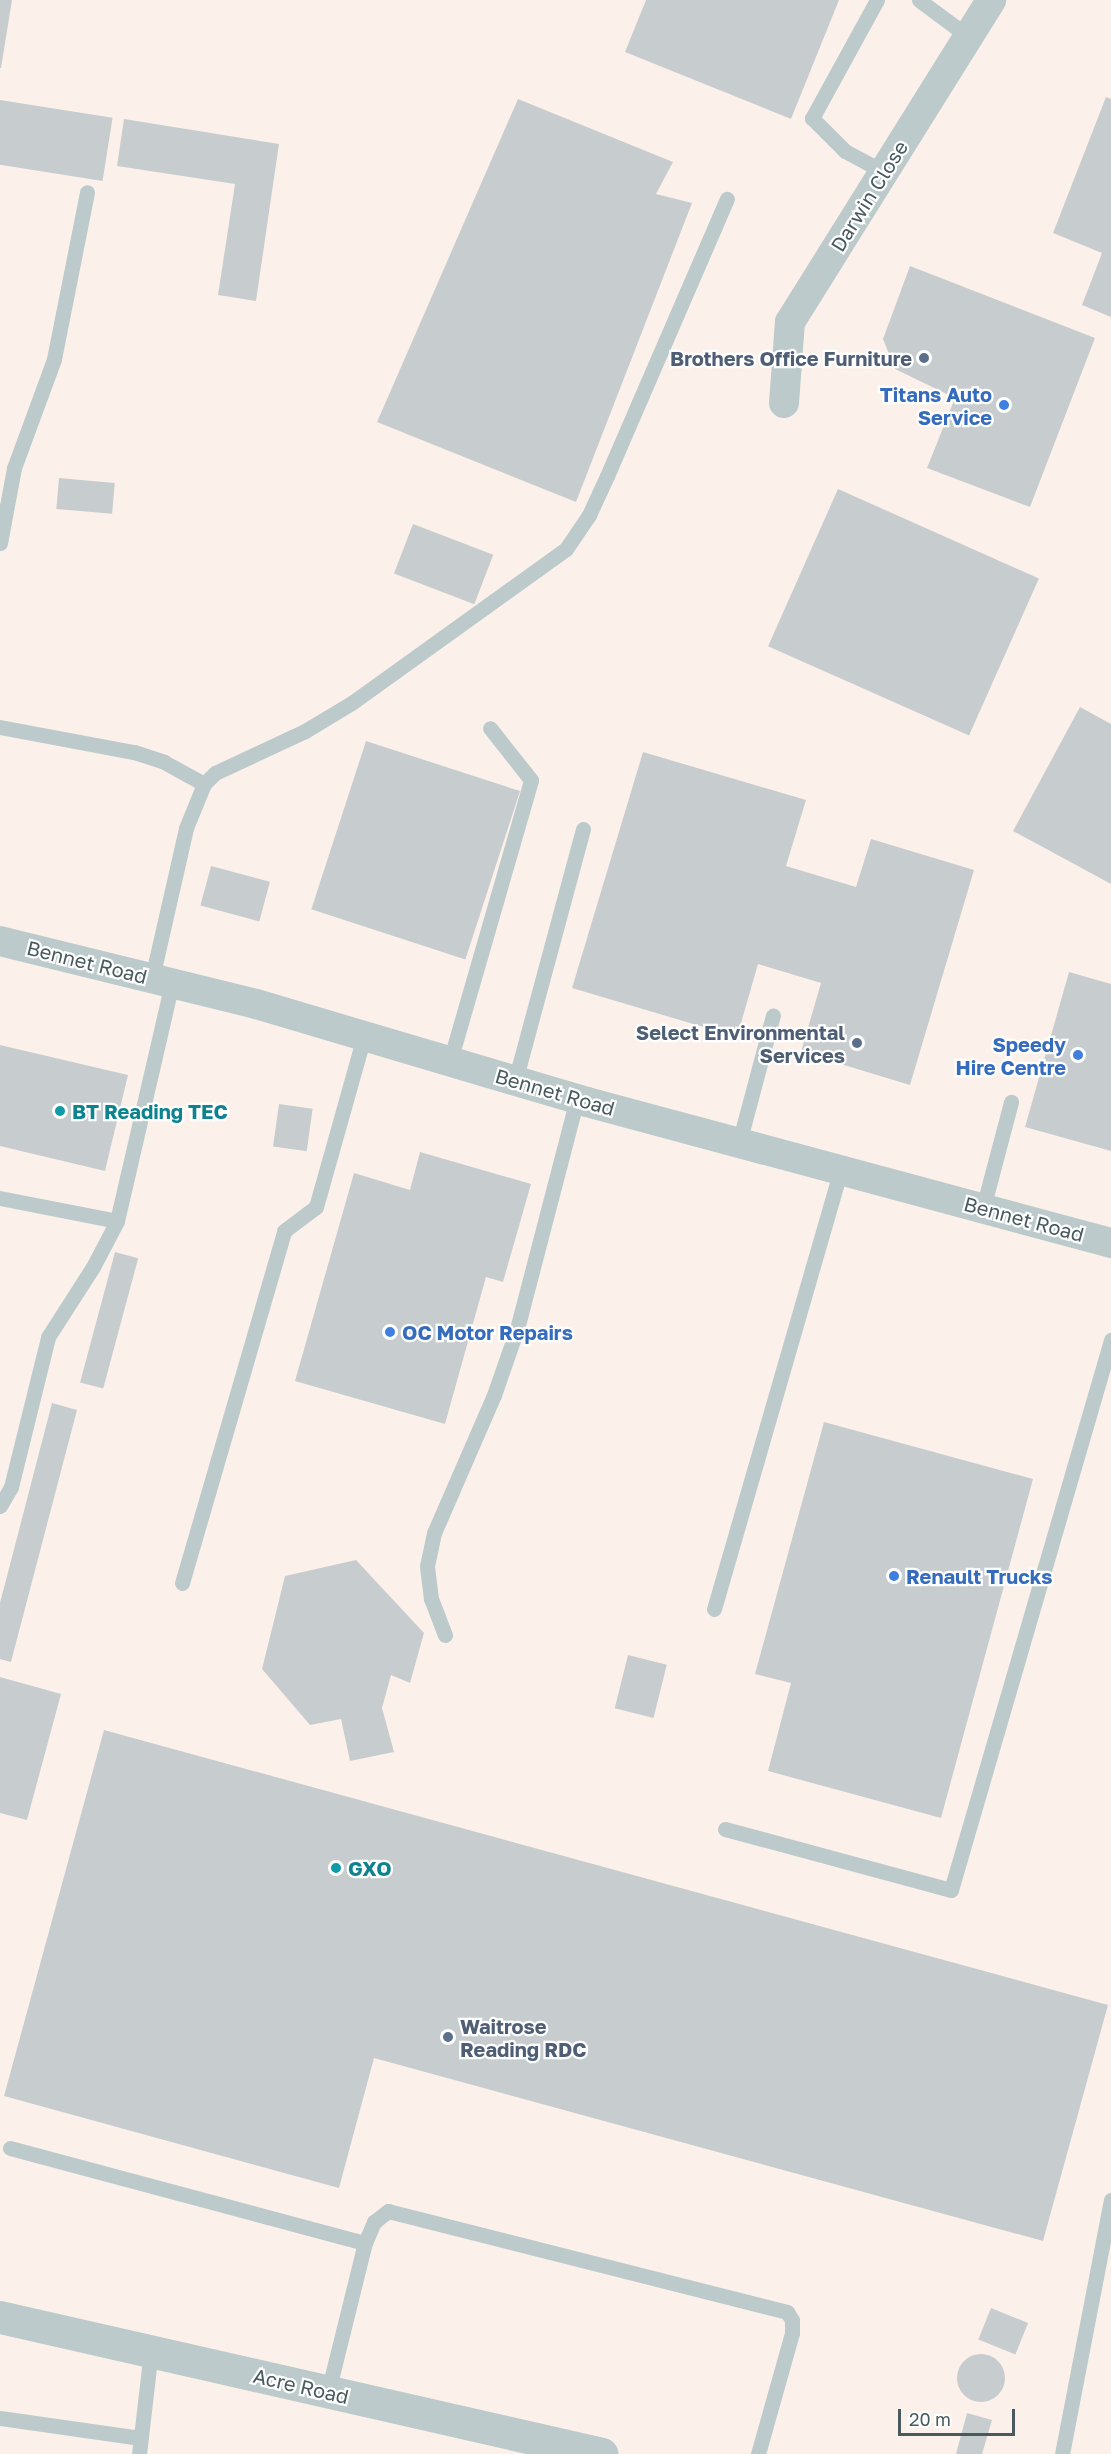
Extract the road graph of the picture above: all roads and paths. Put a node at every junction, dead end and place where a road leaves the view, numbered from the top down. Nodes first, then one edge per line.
1 (877, 0) edge
2 (919, 0) edge
3 (991, 0) edge
4 (969, 37) junction
5 (884, 172) junction
6 (87, 192) dead end
7 (727, 199) dead end
8 (784, 403) dead end
9 (0, 543) edge
10 (0, 727) edge
11 (490, 728) dead end
12 (204, 784) junction
13 (583, 829) dead end
14 (0, 941) edge
15 (162, 981) junction
16 (773, 1015) dead end
17 (364, 1036) junction
18 (450, 1061) junction
19 (515, 1081) junction
20 (577, 1099) junction
21 (1011, 1102) dead end
22 (739, 1143) junction
23 (841, 1169) junction
24 (0, 1198) edge
25 (983, 1208) junction
26 (117, 1221) junction
27 (1111, 1243) edge
28 (1111, 1340) edge
29 (0, 1506) edge
30 (182, 1582) dead end
31 (714, 1609) dead end
32 (445, 1635) dead end
33 (725, 1829) dead end
34 (10, 2148) dead end
35 (1111, 2200) edge
36 (365, 2243) junction
37 (0, 2317) edge
38 (151, 2351) junction
39 (328, 2392) junction
40 (0, 2418) edge
41 (141, 2438) junction
42 (140, 2454) edge
43 (602, 2454) edge
44 (758, 2454) edge
45 (1062, 2454) edge

1 - 5 lane
2 - 4 lane
3 - 4 street, Darwin Close
4 - 5 street, Darwin Close
5 - 8 street, Darwin Close
6 - 9 lane
7 - 12 lane
10 - 12 lane
11 - 18 lane
12 - 15 lane
13 - 19 lane
14 - 15 street, Bennet Road
15 - 17 street, Bennet Road
15 - 26 lane
16 - 22 lane
17 - 18 street, Bennet Road
17 - 30 lane
18 - 19 street, Bennet Road
19 - 20 street, Bennet Road
20 - 22 street, Bennet Road
20 - 32 lane
21 - 25 lane
22 - 23 street, Bennet Road
23 - 25 street, Bennet Road
23 - 31 lane
24 - 26 lane
25 - 27 street, Bennet Road
26 - 29 lane
28 - 33 lane
34 - 36 lane
35 - 45 lane
36 - 39 lane
36 - 44 lane
37 - 38 street, Acre Road
38 - 39 street, Acre Road
38 - 41 lane
39 - 43 street, Acre Road
40 - 41 lane
41 - 42 lane

